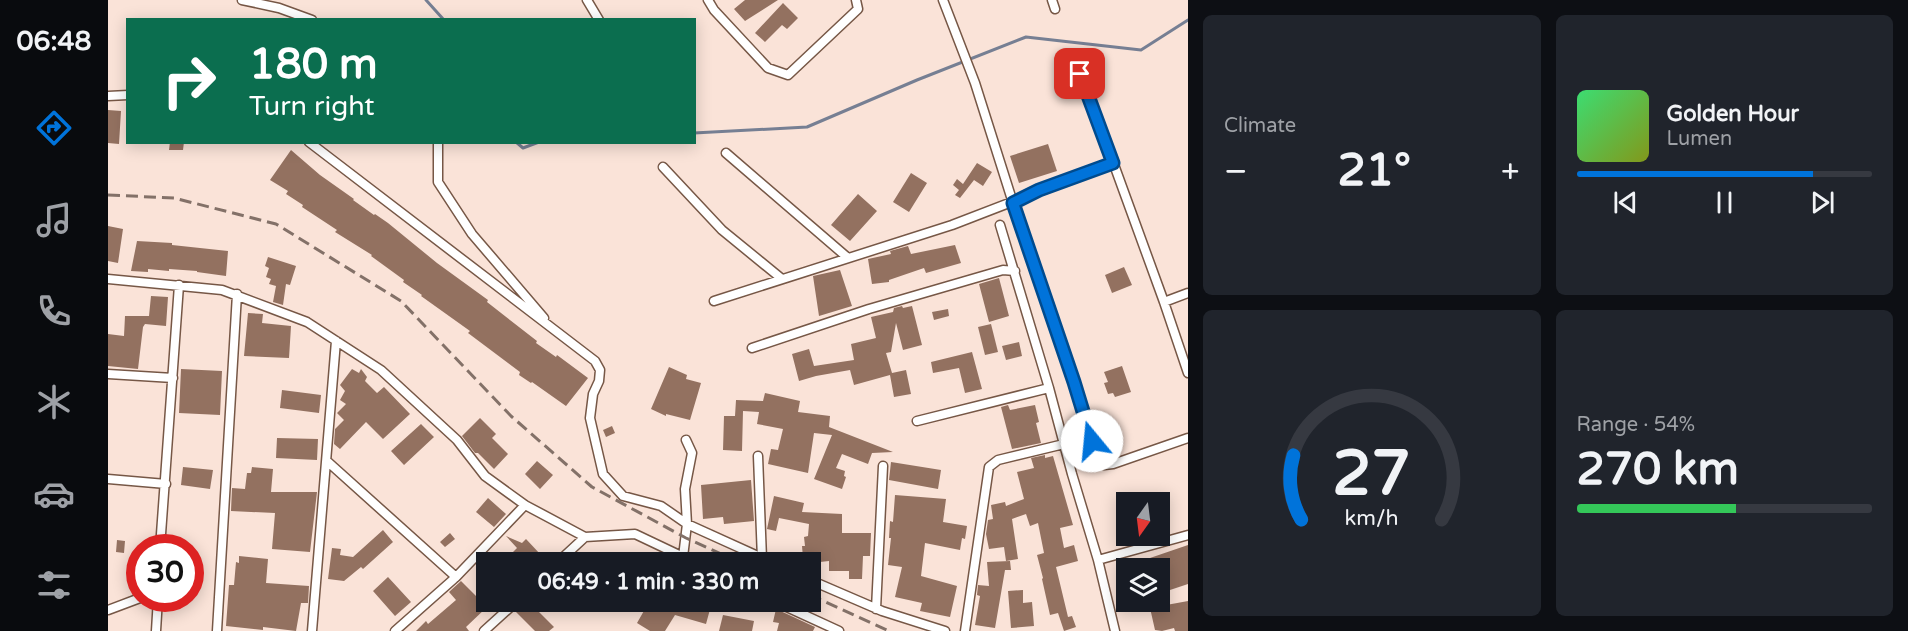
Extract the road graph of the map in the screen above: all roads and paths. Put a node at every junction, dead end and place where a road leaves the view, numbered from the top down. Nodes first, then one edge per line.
1 (242, 0) edge
2 (587, 0) edge
3 (708, 0) edge
4 (856, 0) edge
5 (943, 0) edge
6 (1052, 0) edge
7 (1055, 9) dead end
8 (306, 18) edge
9 (597, 18) edge
10 (1080, 74) dead end
11 (126, 95) edge
12 (108, 96) edge
13 (312, 144) edge
14 (438, 144) edge
15 (726, 153) dead end
16 (1113, 163) junction
17 (663, 167) dead end
18 (1013, 203) junction
19 (1000, 225) dead end
20 (848, 258) junction
21 (1015, 271) junction
22 (108, 279) edge
23 (782, 279) junction
24 (179, 285) junction
25 (1188, 293) edge
26 (237, 294) junction
27 (714, 301) dead end
28 (1164, 302) junction
29 (556, 332) junction
30 (336, 341) junction
31 (752, 348) dead end
32 (1188, 373) edge
33 (108, 374) edge
34 (173, 378) junction
35 (1049, 388) junction
36 (917, 421) dead end
37 (1188, 438) edge
38 (686, 440) dead end
39 (1064, 444) junction
40 (758, 456) dead end
41 (328, 462) junction
42 (883, 466) dead end
43 (108, 479) edge
44 (166, 484) junction
45 (525, 506) junction
46 (687, 524) junction
47 (161, 534) edge
48 (1188, 535) edge
49 (585, 537) junction
50 (569, 552) edge
51 (673, 552) edge
52 (684, 552) edge
53 (748, 552) edge
54 (766, 552) edge
55 (1098, 560) junction
56 (456, 577) junction
57 (821, 585) edge
58 (126, 603) edge
59 (876, 609) junction
60 (108, 610) edge
61 (157, 612) edge
62 (505, 612) edge
63 (794, 612) edge
64 (823, 628) edge
65 (156, 631) edge
66 (217, 631) edge
67 (312, 631) edge
68 (395, 631) edge
69 (484, 631) edge
70 (839, 631) edge
71 (945, 631) edge
72 (965, 631) edge
73 (1115, 631) edge

1 - 8 street
2 - 9 street
3 - 4 street
5 - 18 street
6 - 7 street
10 - 16 street
11 - 12 street
13 - 29 street
14 - 29 street
15 - 20 street
16 - 18 street
16 - 28 street
17 - 23 street
18 - 20 street
18 - 37 street
19 - 21 street
20 - 23 street
21 - 31 street
21 - 35 street
22 - 24 street
23 - 27 street
24 - 26 street
24 - 34 street
25 - 28 street
26 - 30 street
26 - 66 street
28 - 32 street
29 - 46 street
30 - 41 street
30 - 45 street
33 - 34 street
34 - 44 street
35 - 36 street
35 - 39 street
38 - 46 street
39 - 55 street
39 - 72 street
40 - 54 street
41 - 56 street
41 - 67 street
42 - 59 street
43 - 44 street
44 - 47 street
45 - 49 street
45 - 56 street
46 - 52 street
46 - 53 street
48 - 55 street
49 - 50 street
49 - 51 street
55 - 73 street
56 - 68 street
57 - 59 street
58 - 60 street
59 - 71 street
61 - 65 street
62 - 69 street
63 - 64 street
64 - 70 street

